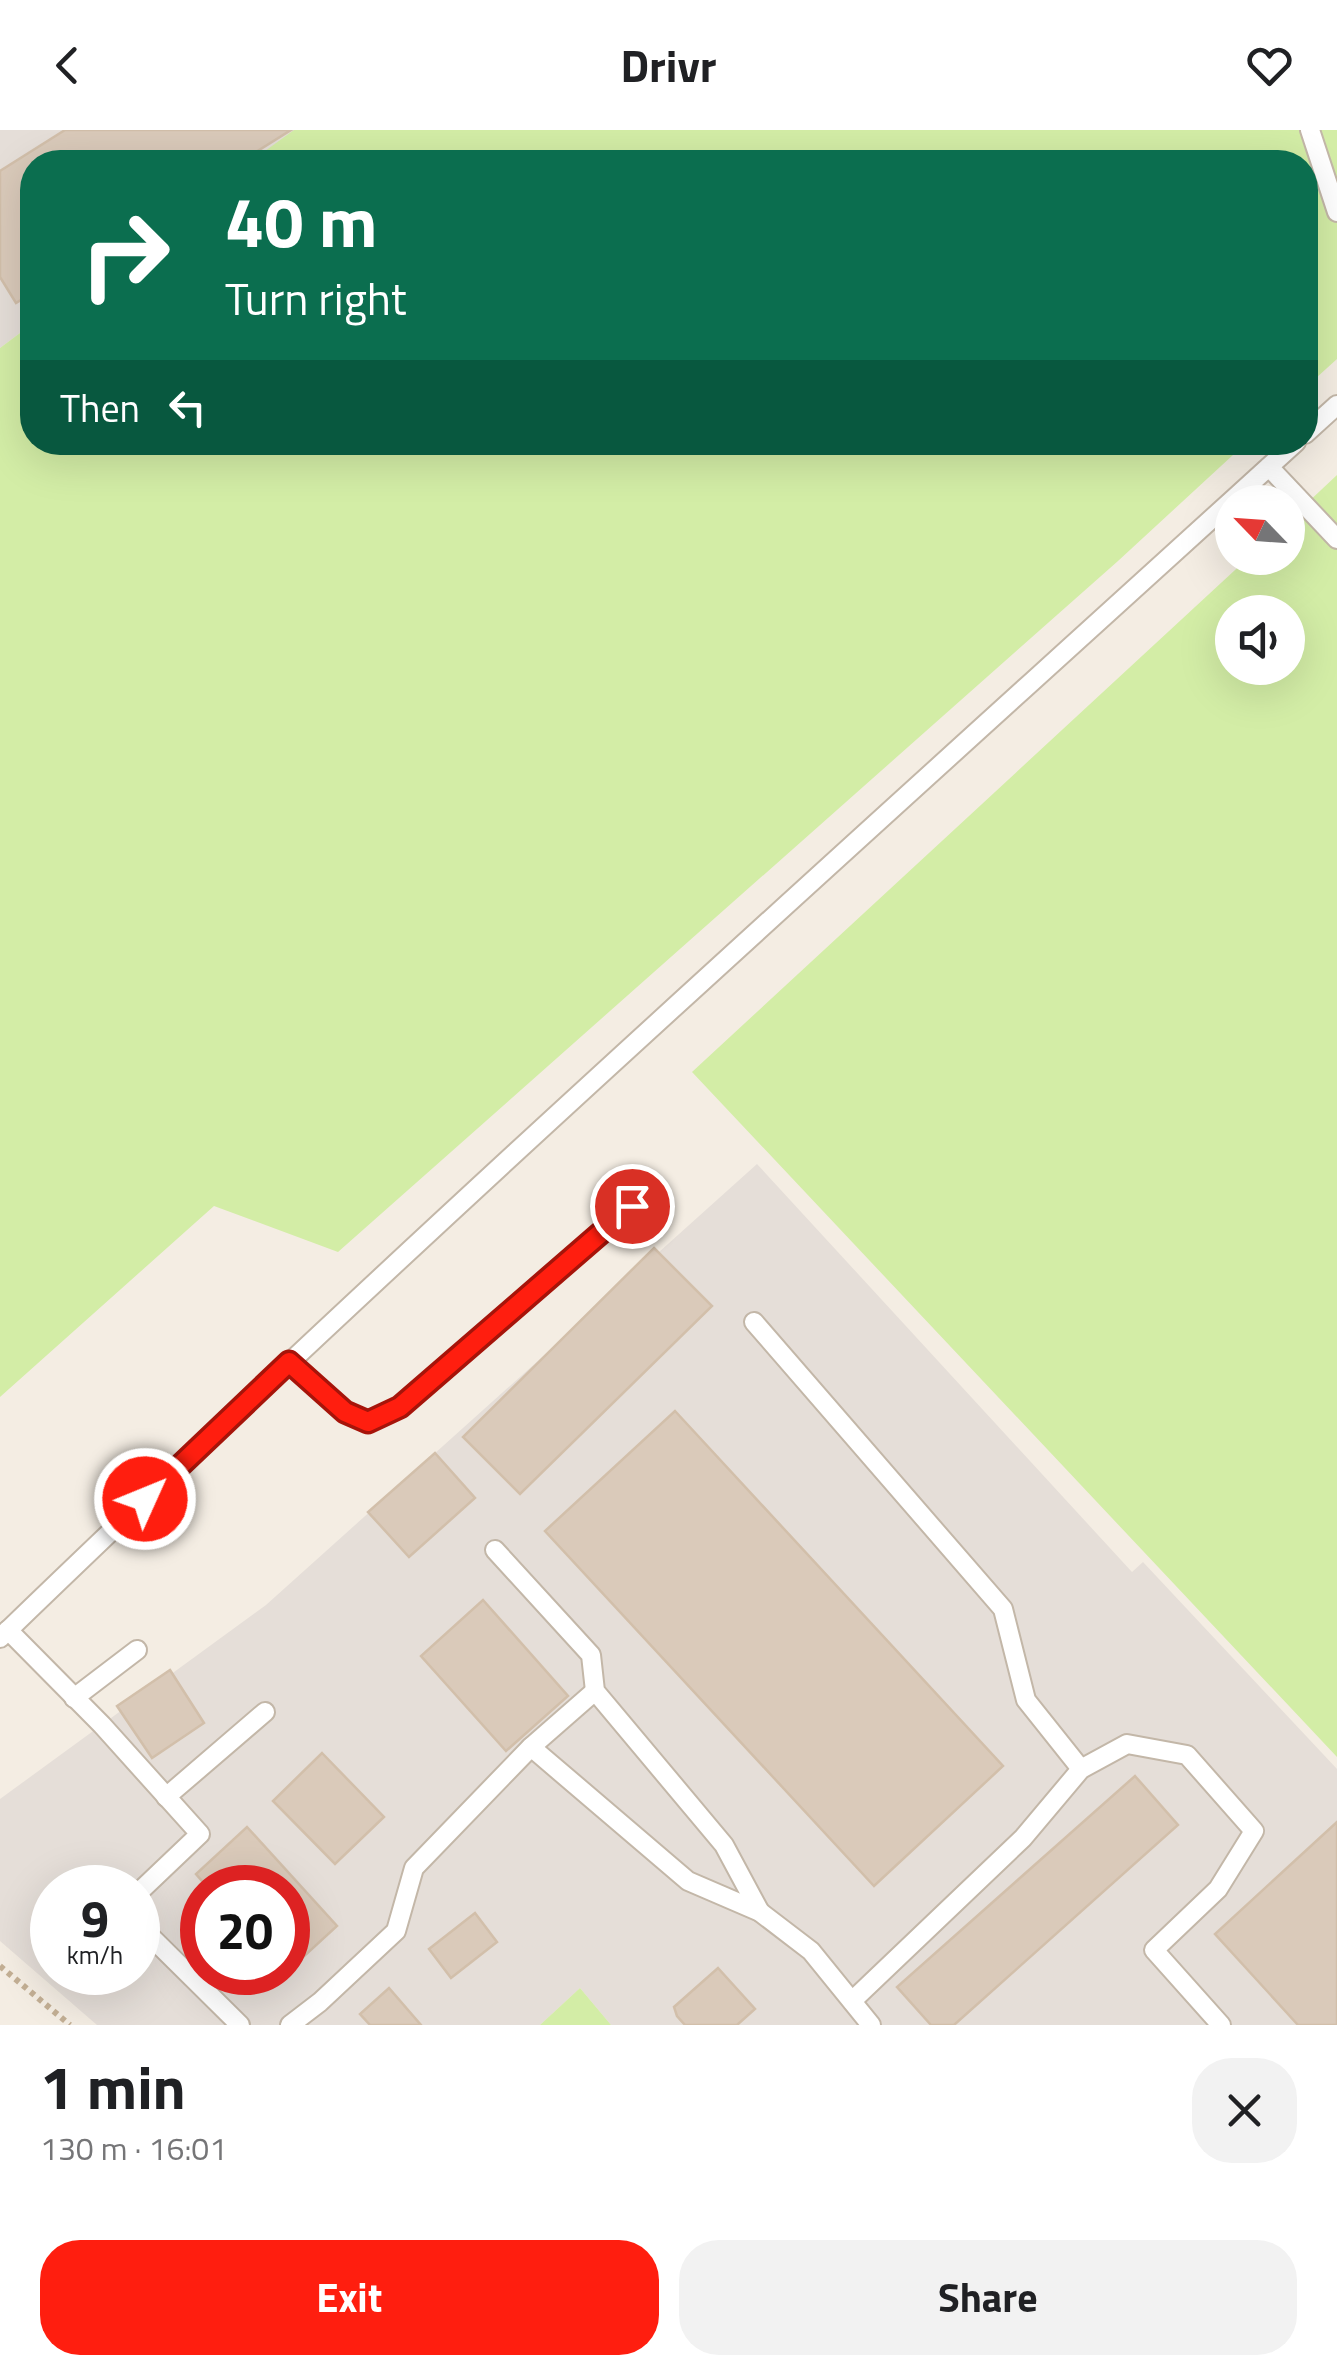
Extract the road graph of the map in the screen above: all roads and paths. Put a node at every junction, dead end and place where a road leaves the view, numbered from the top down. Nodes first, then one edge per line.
1 (1318, 154) edge
2 (1337, 212) edge
3 (1337, 405) edge
4 (1318, 422) edge
5 (1282, 455) edge
6 (1270, 466) junction
7 (1337, 539) edge
8 (632, 1206) dead end
9 (754, 1322) dead end
10 (289, 1362) junction
11 (495, 1550) dead end
12 (4, 1634) edge
13 (137, 1650) dead end
14 (595, 1691) junction
15 (74, 1698) junction
16 (265, 1712) dead end
17 (531, 1746) junction
18 (1081, 1769) junction
19 (166, 1797) junction
20 (160, 1872) edge
21 (760, 1912) junction
22 (160, 1946) edge
23 (0, 1966) edge
24 (852, 2001) junction
25 (70, 2025) edge
26 (240, 2025) edge
27 (290, 2025) edge
28 (871, 2025) edge
29 (1221, 2025) edge

1 - 2 lane
3 - 4 lane
5 - 6 lane
6 - 7 lane
6 - 10 lane
8 - 10 lane
9 - 18 lane
10 - 12 lane
11 - 14 lane
12 - 15 lane
13 - 15 lane
14 - 17 lane
14 - 21 lane
15 - 19 lane
16 - 19 lane
17 - 21 lane
17 - 27 lane
18 - 24 lane
18 - 29 lane
19 - 20 lane
21 - 24 lane
22 - 26 lane
23 - 25 path
24 - 28 lane

